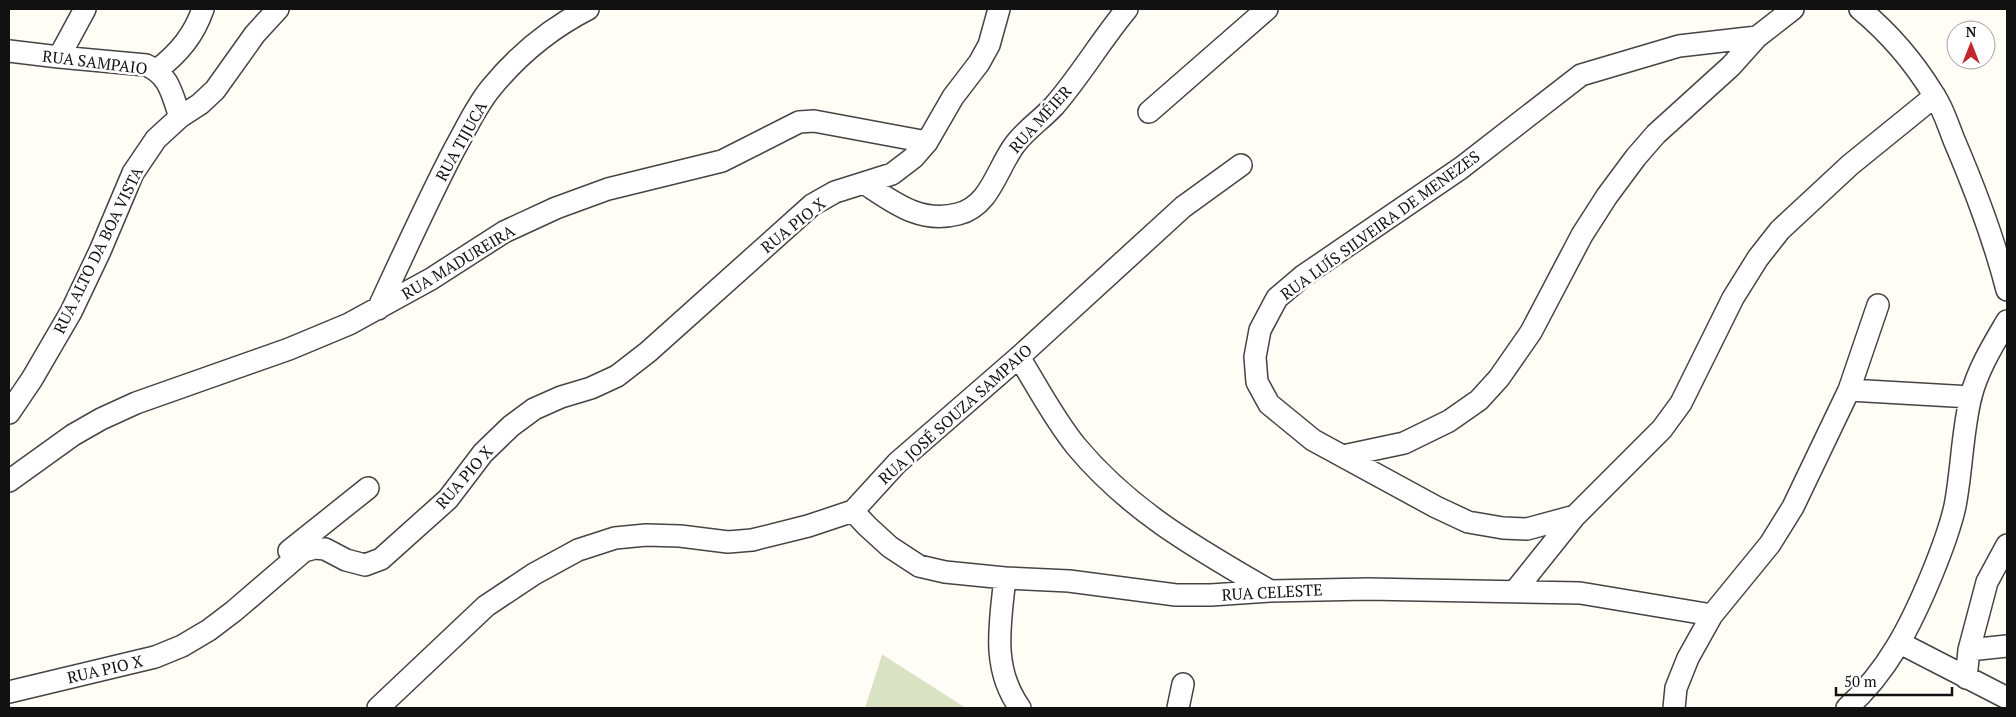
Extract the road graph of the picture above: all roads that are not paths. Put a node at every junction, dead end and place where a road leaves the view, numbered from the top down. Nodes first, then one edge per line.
1 (84, 9) edge
2 (203, 9) edge
3 (278, 9) edge
4 (588, 9) edge
5 (999, 9) edge
6 (1127, 9) edge
7 (1267, 9) edge
8 (1793, 9) edge
9 (1860, 9) edge
10 (1757, 37) junction
11 (9, 51) edge
12 (59, 58) junction
13 (157, 70) junction
14 (1935, 96) junction
15 (1149, 112) dead end
16 (180, 117) junction
17 (927, 142) junction
18 (1241, 165) dead end
19 (864, 183) junction
20 (2007, 290) edge
21 (1878, 305) dead end
22 (378, 309) junction
23 (2007, 321) edge
24 (1019, 356) junction
25 (1848, 390) junction
26 (1971, 397) junction
27 (9, 412) edge
28 (1343, 456) junction
29 (9, 481) edge
30 (368, 488) dead end
31 (853, 511) junction
32 (1574, 516) junction
33 (2007, 544) edge
34 (276, 575) junction
35 (1005, 578) junction
36 (1270, 591) junction
37 (1515, 591) junction
38 (1712, 616) junction
39 (1900, 643) junction
40 (2007, 646) edge
41 (1969, 650) junction
42 (1966, 678) junction
43 (1183, 684) dead end
44 (9, 692) edge
45 (2007, 698) edge
46 (378, 708) edge
47 (1020, 708) edge
48 (1178, 708) edge
49 (1674, 708) edge
50 (1847, 708) edge

1 - 12 street
2 - 13 street
3 - 16 street, RUA ALTO DA BOA VISTA
4 - 22 street, RUA TIJUCA
5 - 17 street
6 - 19 street, RUA MÉIER
7 - 15 street
8 - 10 street
9 - 14 street
10 - 28 street
10 - 28 street, RUA LUÍS SILVEIRA DE MENEZES
11 - 12 street, RUA SAMPAIO
12 - 13 street, RUA SAMPAIO
13 - 16 street, RUA SAMPAIO
14 - 20 street
14 - 32 street
16 - 27 street, RUA ALTO DA BOA VISTA
17 - 19 street
17 - 22 street, RUA MADUREIRA
18 - 24 street, RUA JOSÉ SOUZA SAMPAIO
19 - 34 street, RUA PIO X
21 - 25 street
22 - 29 street, RUA MADUREIRA
23 - 26 street
24 - 31 street, RUA JOSÉ SOUZA SAMPAIO
24 - 36 street
25 - 26 street
25 - 38 street
26 - 39 street
28 - 32 street, RUA LUÍS SILVEIRA DE MENEZES
30 - 34 street
31 - 35 street, RUA CELESTE
31 - 46 street, RUA JOSÉ SOUZA SAMPAIO
32 - 37 street
33 - 41 street
34 - 44 street, RUA PIO X
35 - 36 street, RUA CELESTE
35 - 47 street
36 - 37 street, RUA CELESTE
37 - 38 street, RUA CELESTE
38 - 49 street
39 - 42 street
39 - 50 street
40 - 41 street
41 - 42 street
42 - 45 street
43 - 48 street

